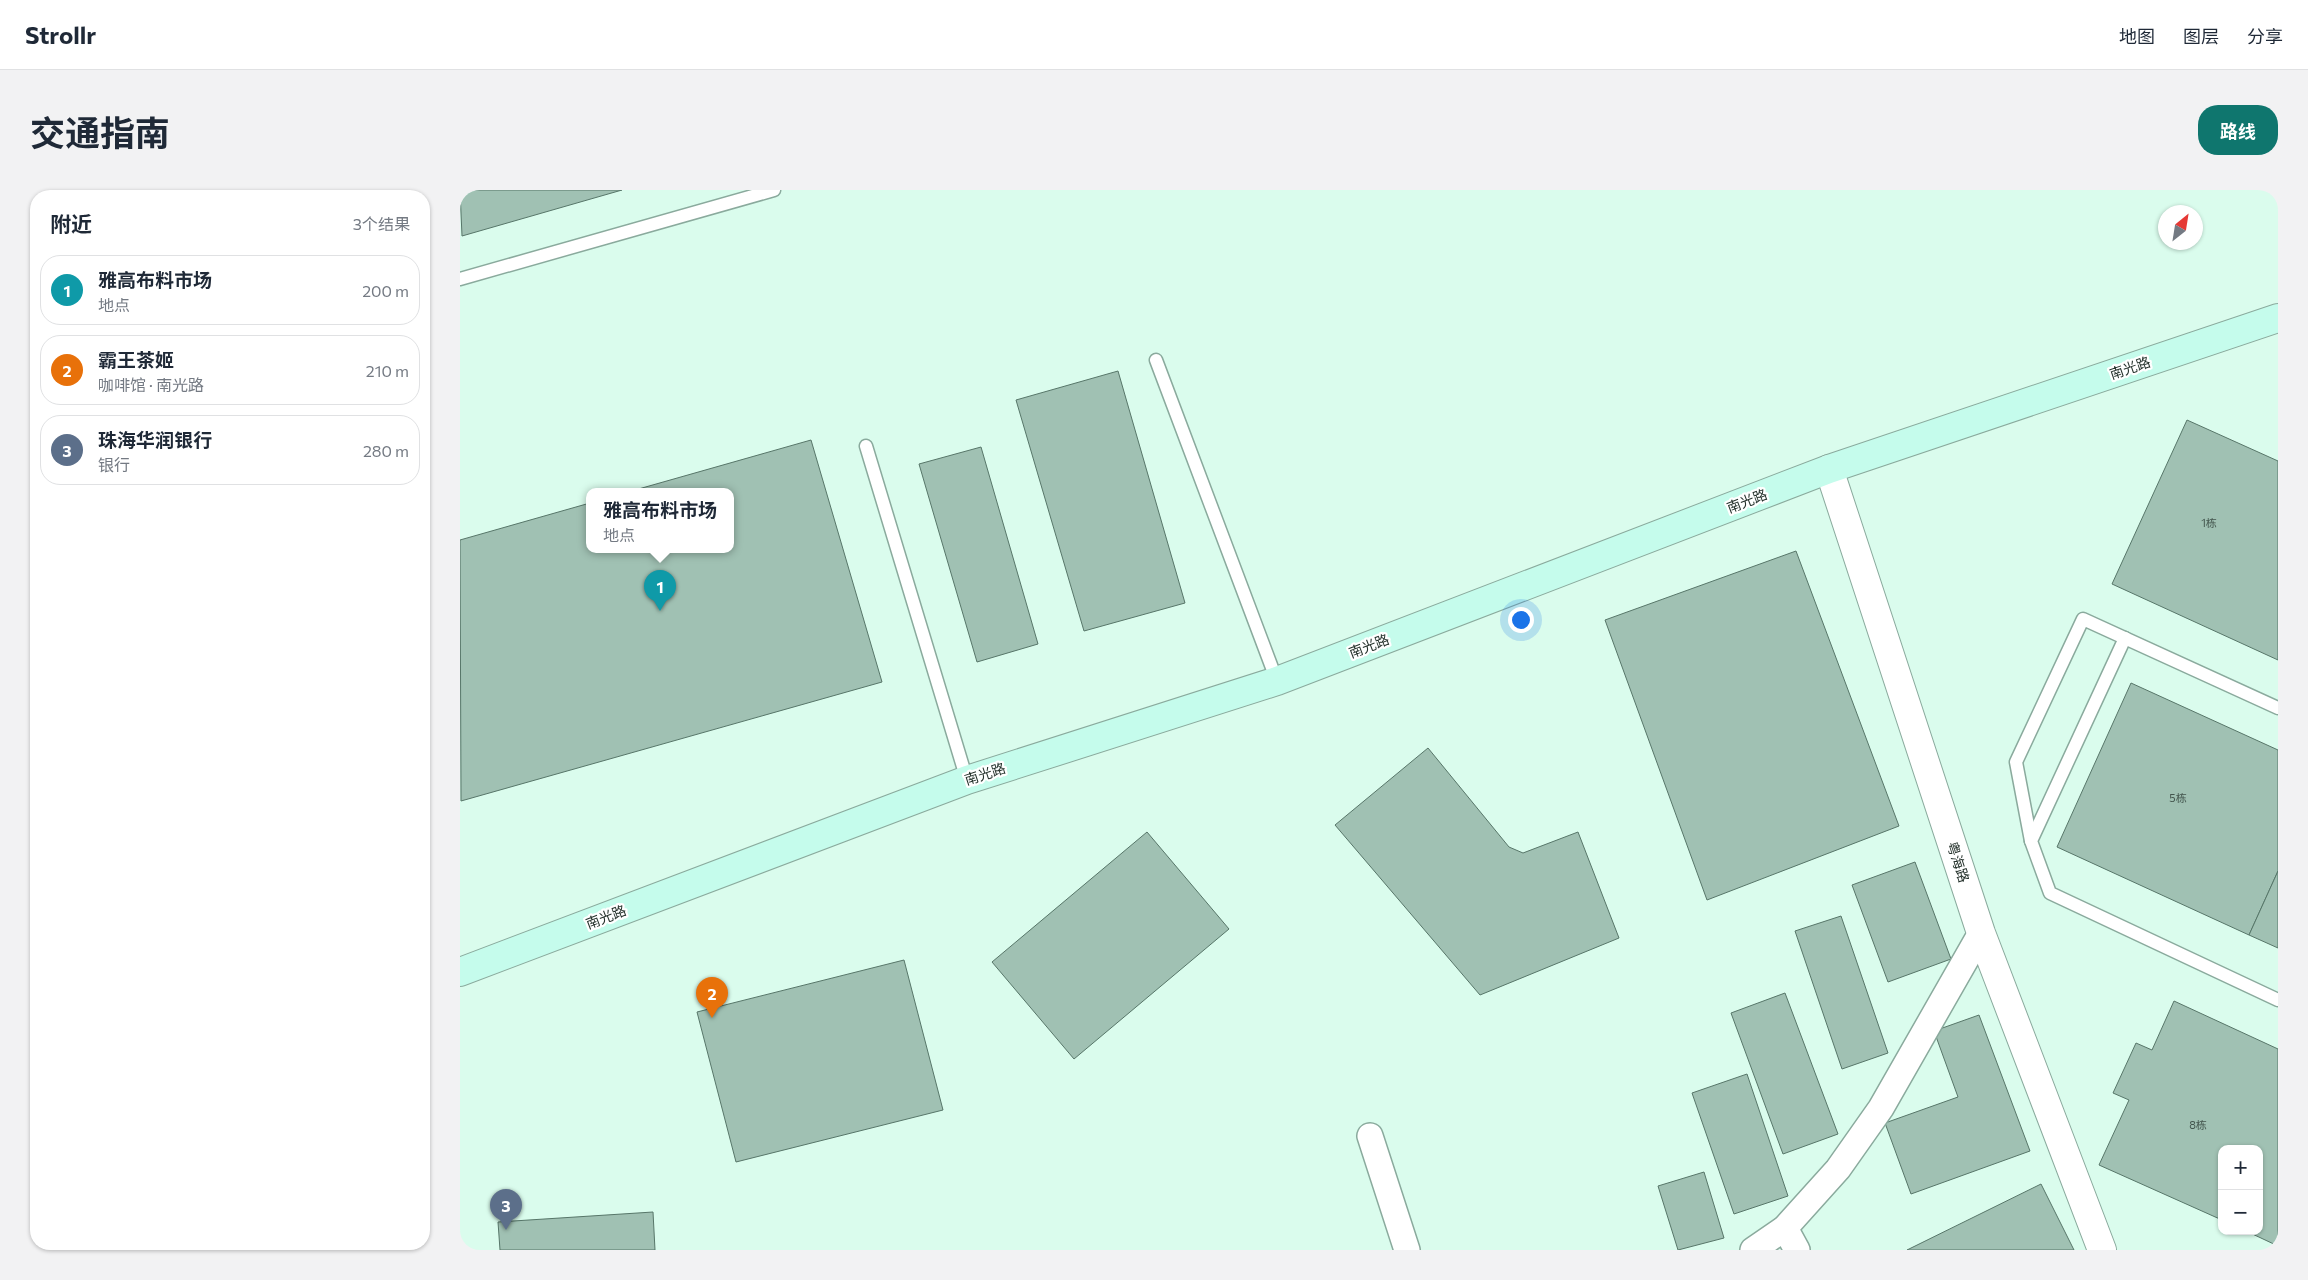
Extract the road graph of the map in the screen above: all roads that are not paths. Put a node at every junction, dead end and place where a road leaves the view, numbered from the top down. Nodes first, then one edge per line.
1 (774, 190) edge
2 (460, 279) edge
3 (2278, 318) edge
4 (1156, 360) dead end
5 (866, 446) dead end
6 (1829, 469) junction
7 (2125, 638) junction
8 (1277, 681) junction
9 (2278, 708) edge
10 (967, 780) junction
11 (2031, 841) junction
12 (1981, 933) junction
13 (460, 972) edge
14 (2278, 1000) edge
15 (1370, 1136) dead end
16 (1785, 1228) junction
17 (1407, 1250) edge
18 (1753, 1250) edge
19 (1797, 1250) edge
20 (2102, 1250) edge

1 - 2 lane
3 - 6 main road, 南光路
4 - 8 lane
5 - 10 lane
6 - 8 main road, 南光路
6 - 12 street, 粤海路
7 - 9 lane
7 - 11 lane
7 - 11 lane
8 - 10 main road, 南光路
10 - 13 main road, 南光路
11 - 14 lane
12 - 16 street
12 - 20 street, 粤海路
15 - 17 street
16 - 18 street
16 - 19 street

